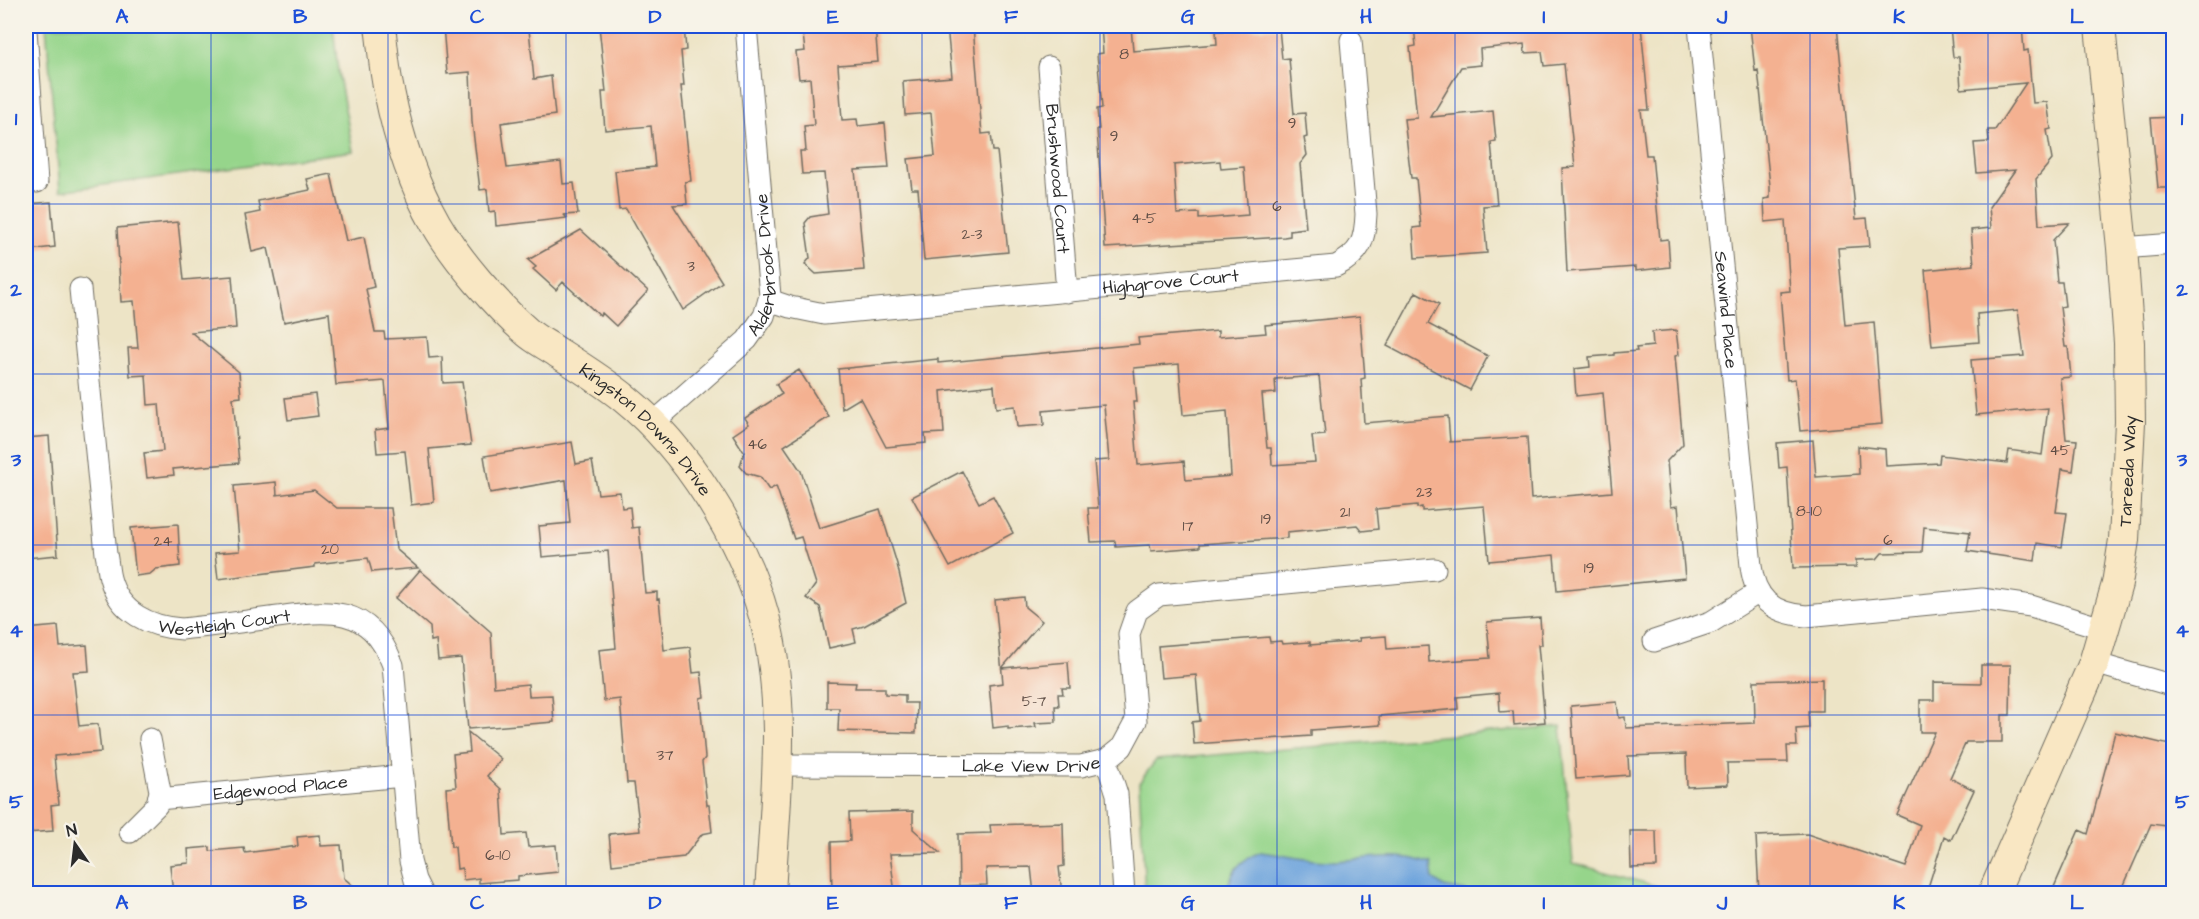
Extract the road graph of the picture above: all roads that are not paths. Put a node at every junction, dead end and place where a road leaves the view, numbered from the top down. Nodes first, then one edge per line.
1 (380, 26) edge
2 (746, 26) edge
3 (1699, 26) edge
4 (2100, 26) edge
5 (26, 30) edge
6 (1351, 40) dead end
7 (1049, 67) dead end
8 (38, 182) dead end
9 (2174, 243) edge
10 (2122, 248) junction
11 (80, 289) dead end
12 (1067, 292) junction
13 (769, 300) junction
14 (652, 424) junction
15 (1435, 569) dead end
16 (1759, 592) junction
17 (2104, 629) junction
18 (1654, 641) dead end
19 (2094, 663) junction
20 (2174, 686) edge
21 (150, 739) dead end
22 (1106, 760) junction
23 (777, 765) junction
24 (403, 776) junction
25 (158, 799) junction
26 (130, 832) dead end
27 (422, 894) edge
28 (770, 894) edge
29 (1124, 894) edge
30 (1993, 894) edge

1 - 14 street, Kingston Downs Drive
2 - 13 street, Alderbrook Drive
3 - 16 street, Seawind Place
4 - 10 street, Tareeda Way
5 - 8 street
6 - 12 street, Highgrove Court
7 - 12 street, Brushwood Court
9 - 10 street
10 - 17 street, Tareeda Way
11 - 24 street, Westleigh Court
12 - 13 street, Highgrove Court
13 - 14 street, Alderbrook Drive
14 - 23 street, Kingston Downs Drive
15 - 22 street, Lake View Drive
16 - 17 street
16 - 18 street
17 - 19 street, Tareeda Way
19 - 20 street
19 - 30 street, Tareeda Way
21 - 25 street
22 - 23 street, Lake View Drive
22 - 29 street
23 - 28 street, Kingston Downs Drive
24 - 25 street, Edgewood Place
24 - 27 street, Westleigh Court
25 - 26 street

